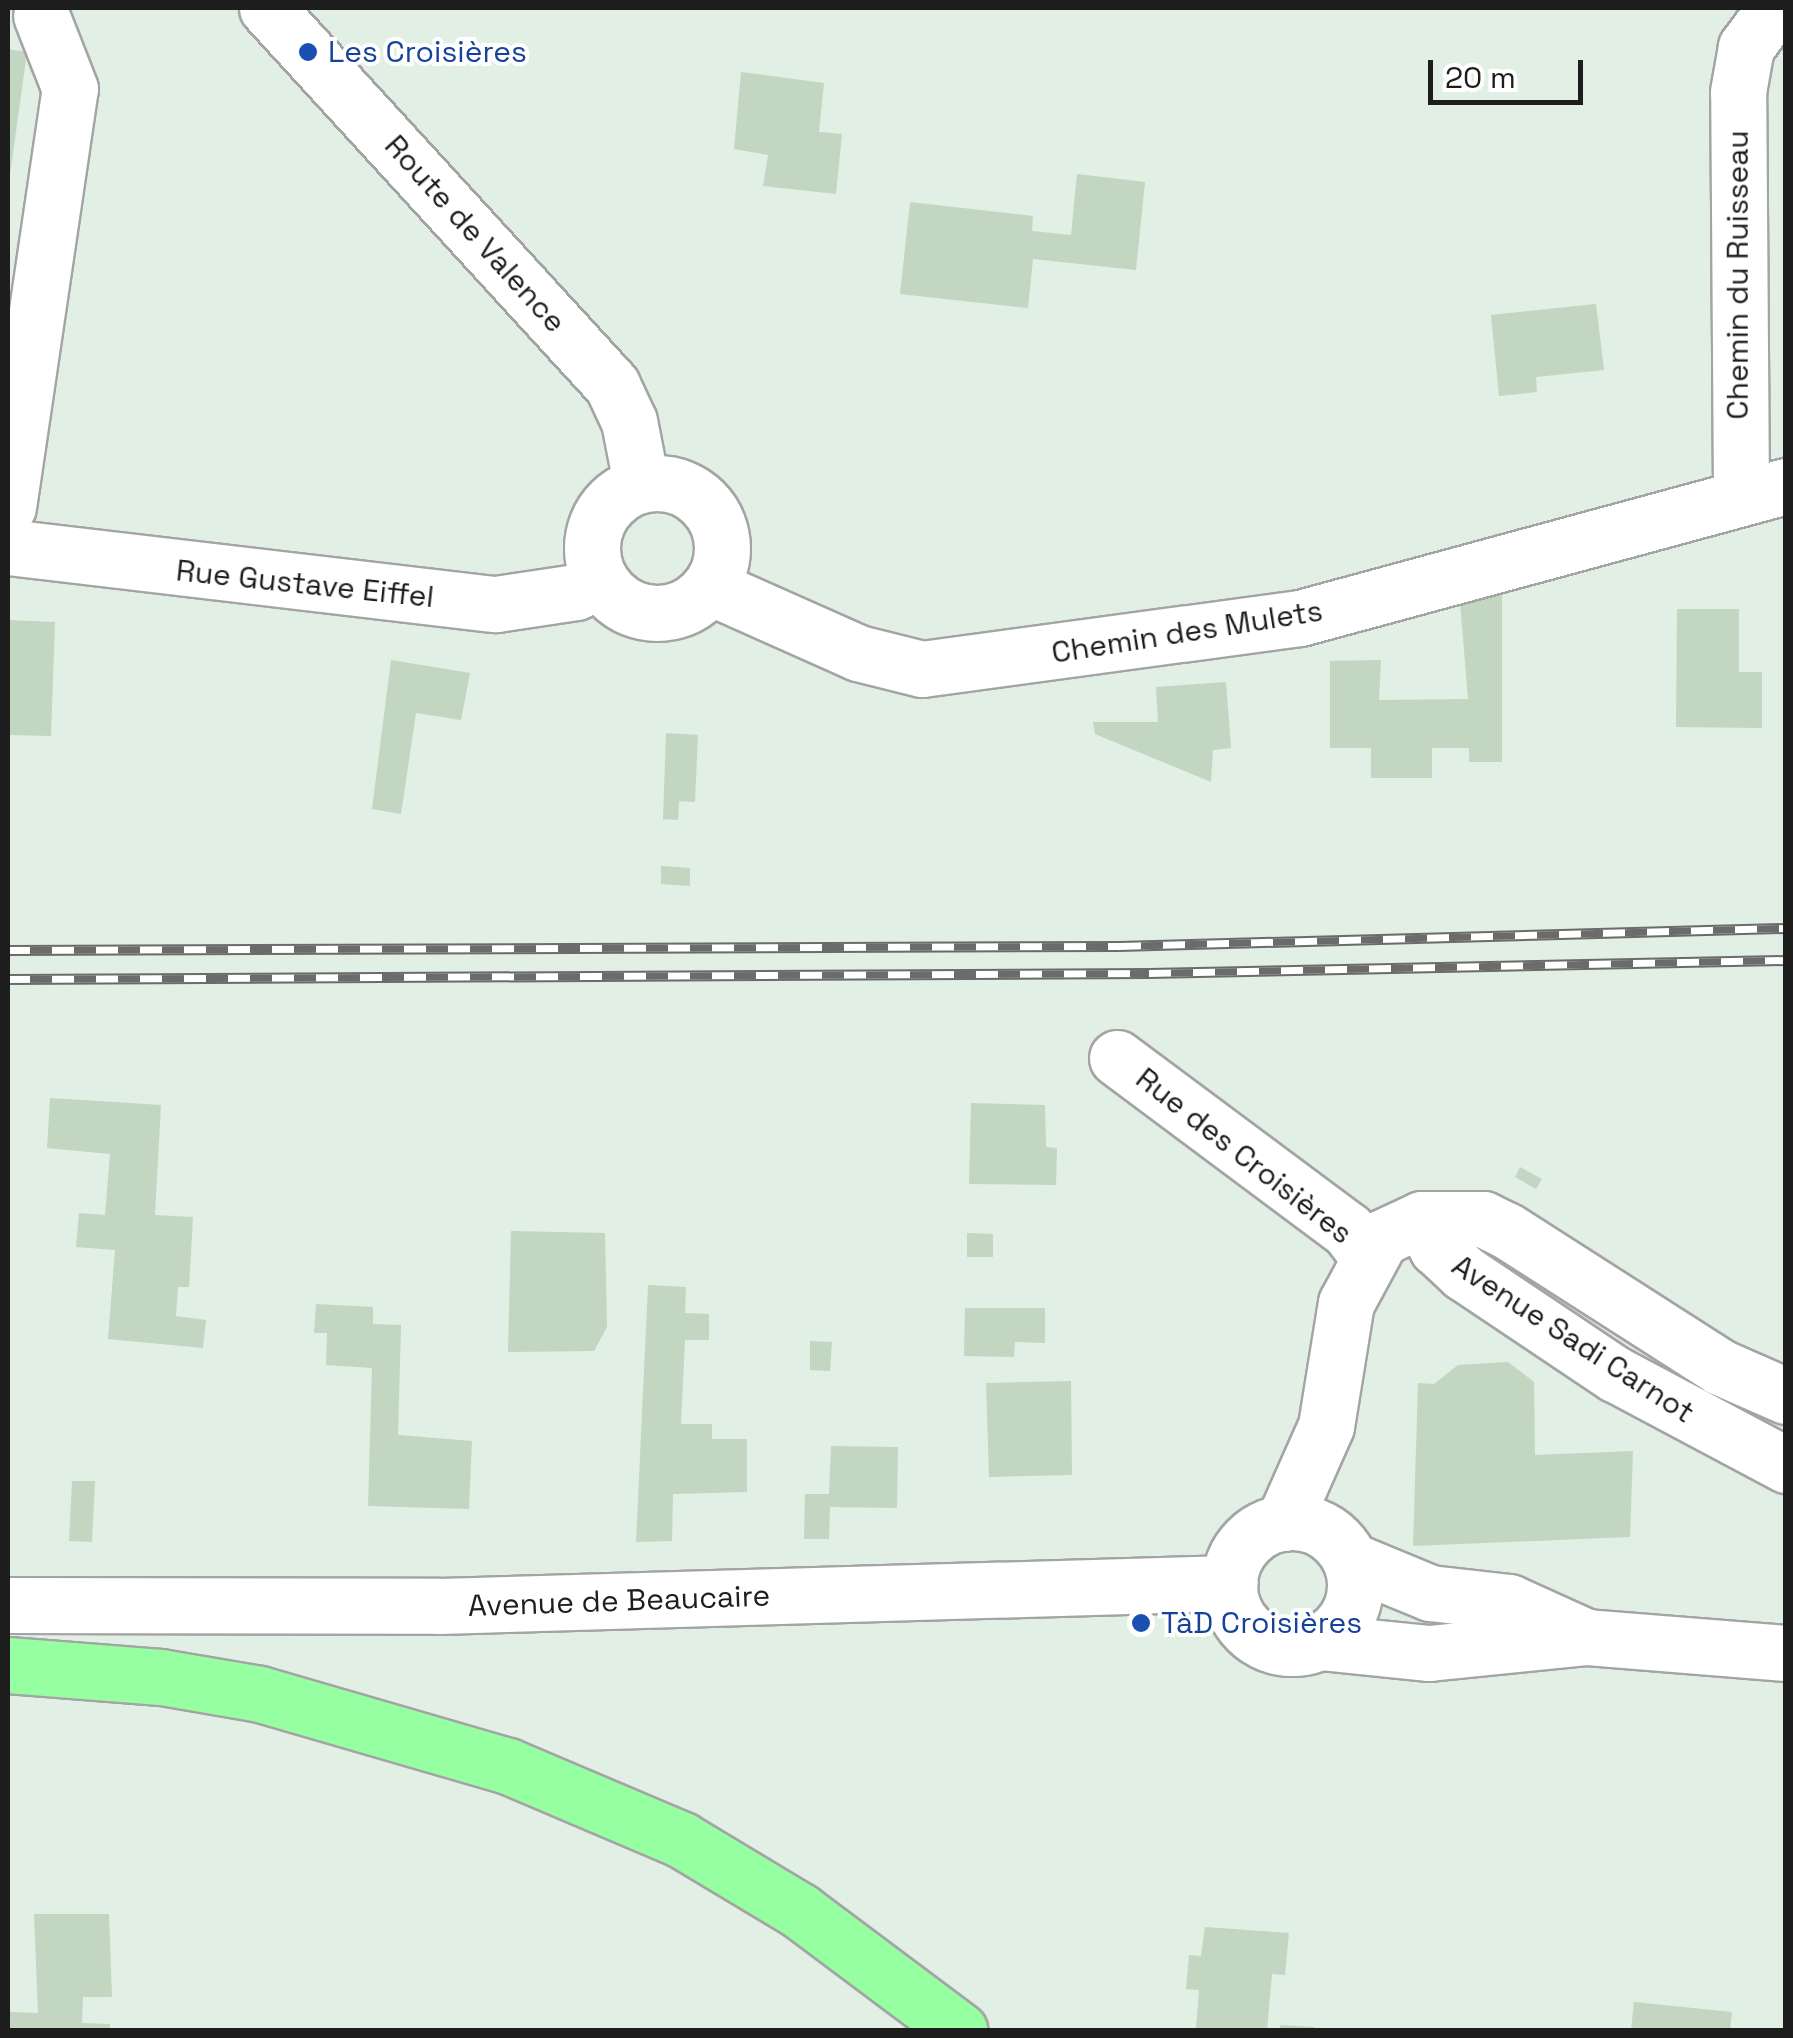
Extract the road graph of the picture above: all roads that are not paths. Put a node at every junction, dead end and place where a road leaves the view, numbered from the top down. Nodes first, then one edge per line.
1 (267, 8) edge
2 (1775, 8) edge
3 (30, 11) edge
4 (12, 442) edge
5 (641, 484) junction
6 (1763, 489) edge
7 (8, 508) edge
8 (8, 547) edge
9 (599, 578) junction
10 (710, 587) junction
11 (1116, 1058) dead end
12 (1422, 1219) junction
13 (1368, 1257) junction
14 (1786, 1396) edge
15 (1786, 1466) edge
16 (1283, 1523) junction
17 (1350, 1560) junction
18 (1230, 1583) junction
19 (8, 1604) edge
20 (1587, 1637) junction
21 (1320, 1642) junction
22 (1786, 1653) edge
23 (8, 1665) edge
24 (959, 2030) edge

1 - 5 street, Route de Valence
2 - 6 street, Chemin du Ruisseau
3 - 4 street
4 - 7 street
5 - 9 street
5 - 10 street
6 - 10 street, Chemin des Mulets
8 - 9 street, Rue Gustave Eiffel
9 - 10 street
11 - 13 street, Rue des Croisières
12 - 13 street
12 - 14 street, Avenue Sadi Carnot
12 - 15 street, Avenue Sadi Carnot
13 - 16 street
16 - 17 street
16 - 18 street
17 - 20 street
17 - 21 street
18 - 19 street, Avenue de Beaucaire
18 - 21 street
20 - 21 street
20 - 22 street
23 - 24 main road

